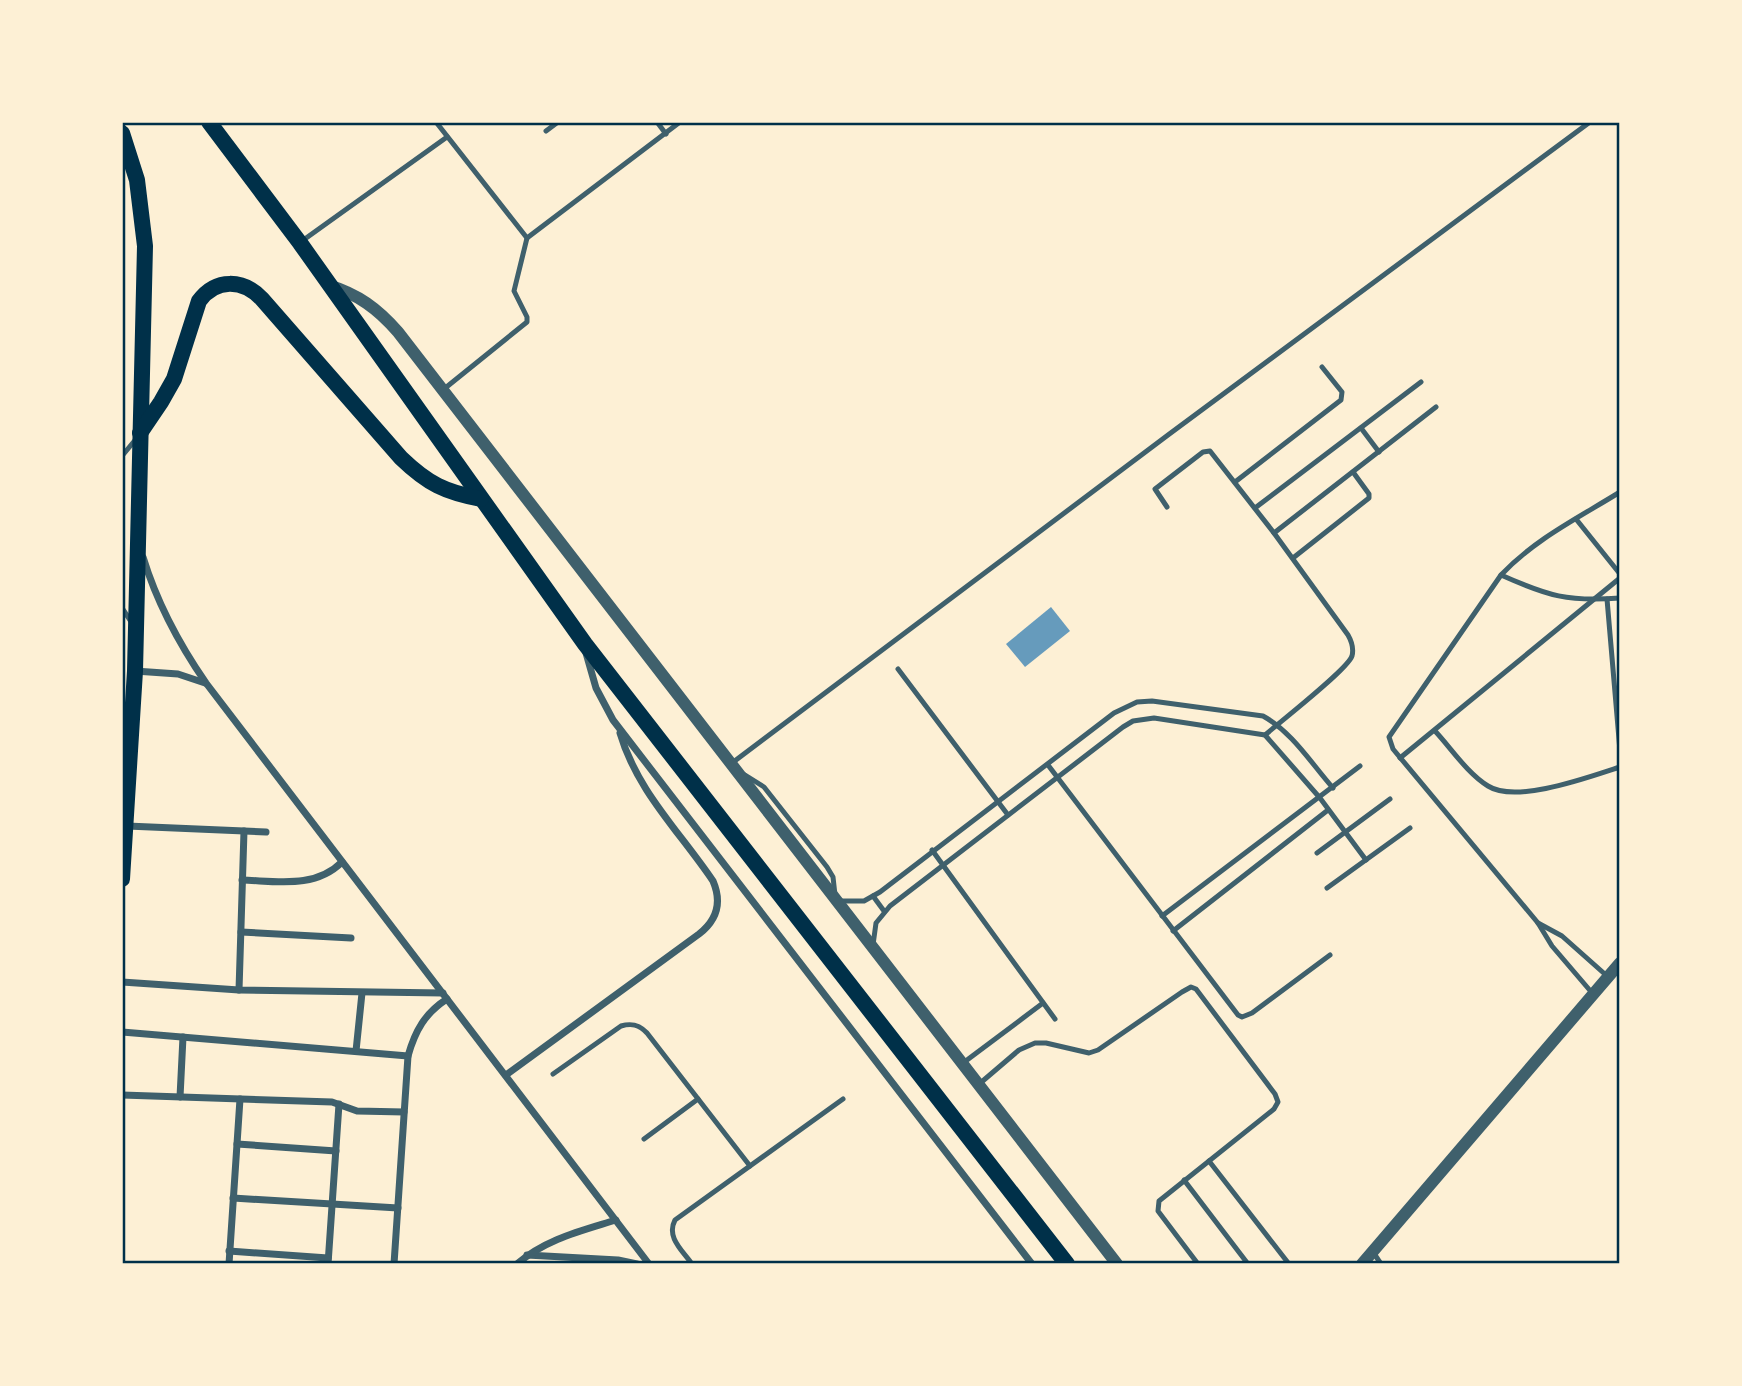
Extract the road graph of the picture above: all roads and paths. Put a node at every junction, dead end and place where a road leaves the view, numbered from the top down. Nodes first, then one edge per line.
1 (209, 122) edge
2 (436, 122) edge
3 (558, 122) edge
4 (657, 122) edge
5 (681, 122) edge
6 (1590, 122) edge
7 (546, 131) dead end
8 (122, 133) edge
9 (666, 134) junction
10 (447, 137) junction
11 (527, 239) junction
12 (300, 243) junction
13 (328, 285) junction
14 (1322, 367) dead end
15 (1421, 382) dead end
16 (443, 389) junction
17 (1436, 407) dead end
18 (1361, 428) junction
19 (139, 433) junction
20 (1379, 452) junction
21 (122, 456) edge
22 (1353, 472) junction
23 (1235, 482) junction
24 (1619, 492) edge
25 (481, 499) junction
26 (1167, 507) dead end
27 (1255, 508) junction
28 (1576, 519) junction
29 (1274, 533) junction
30 (137, 540) junction
31 (1293, 558) junction
32 (1501, 575) junction
33 (1619, 576) edge
34 (1619, 598) edge
35 (1607, 599) junction
36 (1594, 600) junction
37 (122, 608) edge
38 (136, 629) junction
39 (585, 644) junction
40 (898, 669) dead end
41 (135, 671) junction
42 (206, 683) junction
43 (1278, 724) junction
44 (618, 726) junction
45 (1436, 730) junction
46 (1265, 735) junction
47 (1619, 751) edge
48 (1400, 758) junction
49 (1048, 765) junction
50 (1360, 766) dead end
51 (1619, 768) edge
52 (735, 769) junction
53 (1057, 777) junction
54 (1333, 788) junction
55 (1320, 798) junction
56 (1390, 799) dead end
57 (999, 801) junction
58 (1328, 810) junction
59 (1008, 815) junction
60 (126, 826) junction
61 (1410, 828) dead end
62 (244, 831) junction
63 (266, 832) dead end
64 (1345, 832) junction
65 (932, 850) junction
66 (1317, 853) dead end
67 (1366, 860) junction
68 (342, 862) junction
69 (942, 865) junction
70 (122, 879) edge
71 (242, 880) junction
72 (1327, 888) dead end
73 (873, 896) junction
74 (836, 900) junction
75 (884, 911) junction
76 (1162, 916) junction
77 (1538, 923) junction
78 (1173, 931) junction
79 (241, 932) junction
80 (351, 938) dead end
81 (873, 946) junction
82 (1330, 955) dead end
83 (1619, 963) edge
84 (1608, 977) junction
85 (122, 982) edge
86 (239, 990) junction
87 (362, 993) junction
88 (1593, 995) junction
89 (445, 996) junction
90 (1043, 1003) junction
91 (1055, 1019) dead end
92 (122, 1032) edge
93 (183, 1037) junction
94 (356, 1051) junction
95 (408, 1056) junction
96 (963, 1063) junction
97 (553, 1074) dead end
98 (506, 1075) junction
99 (978, 1084) junction
100 (122, 1095) edge
101 (180, 1097) junction
102 (240, 1099) junction
103 (698, 1099) junction
104 (843, 1100) dead end
105 (339, 1104) junction
106 (404, 1112) junction
107 (644, 1139) dead end
108 (237, 1144) junction
109 (336, 1151) junction
110 (1209, 1161) junction
111 (750, 1166) junction
112 (1184, 1180) junction
113 (233, 1198) junction
114 (332, 1204) junction
115 (398, 1208) junction
116 (616, 1220) junction
117 (229, 1251) junction
118 (1373, 1252) junction
119 (527, 1255) junction
120 (328, 1261) edge
121 (229, 1264) edge
122 (394, 1264) edge
123 (517, 1264) edge
124 (637, 1264) edge
125 (649, 1264) edge
126 (692, 1264) edge
127 (1032, 1264) edge
128 (1067, 1264) edge
129 (1117, 1264) edge
130 (1198, 1264) edge
131 (1248, 1264) edge
132 (1289, 1264) edge
133 (1362, 1264) edge
134 (1381, 1264) edge

1 - 12 highway
2 - 10 lane
3 - 7 lane
4 - 9 lane
5 - 9 lane
6 - 52 lane
8 - 19 highway
9 - 11 lane
10 - 11 lane
10 - 12 lane
11 - 16 lane
12 - 13 highway
13 - 16 street
13 - 25 highway
14 - 23 lane
15 - 18 lane
16 - 52 street
17 - 20 lane
18 - 20 lane
18 - 27 lane
19 - 21 lane
19 - 25 highway
19 - 30 highway
20 - 22 lane
22 - 29 lane
22 - 31 lane
23 - 26 lane
23 - 27 lane
24 - 28 lane
25 - 39 highway
27 - 29 lane
28 - 32 lane
28 - 33 lane
29 - 31 lane
30 - 38 highway
30 - 42 street
31 - 43 lane
32 - 36 lane
32 - 48 lane
33 - 36 lane
34 - 35 lane
35 - 36 lane
35 - 47 lane
36 - 45 lane
37 - 38 lane
38 - 41 highway
39 - 44 street
39 - 128 highway
40 - 57 lane
41 - 42 street
41 - 60 highway
42 - 68 street
43 - 46 lane
43 - 49 lane
43 - 54 lane
44 - 98 street
44 - 127 street
45 - 48 lane
45 - 51 lane
46 - 53 lane
46 - 55 lane
48 - 77 lane
49 - 53 lane
49 - 57 lane
50 - 54 lane
52 - 74 street
53 - 59 lane
53 - 76 lane
54 - 55 lane
55 - 58 lane
55 - 76 lane
56 - 64 lane
57 - 59 lane
57 - 65 lane
58 - 64 lane
58 - 78 lane
59 - 69 lane
60 - 62 street
60 - 70 highway
61 - 67 lane
62 - 63 street
62 - 71 street
64 - 66 lane
64 - 67 lane
65 - 69 lane
65 - 73 lane
67 - 72 lane
68 - 71 street
68 - 89 street
69 - 75 lane
69 - 90 lane
71 - 79 street
73 - 74 lane
73 - 75 lane
74 - 81 street
75 - 81 lane
76 - 78 lane
77 - 84 lane
77 - 88 lane
78 - 82 lane
79 - 80 street
79 - 86 street
81 - 96 street
83 - 84 street
84 - 88 street
85 - 86 street
86 - 87 street
87 - 89 street
87 - 94 street
88 - 118 street
89 - 95 street
89 - 98 street
90 - 91 lane
90 - 96 lane
92 - 93 street
93 - 94 street
93 - 101 street
94 - 95 street
95 - 106 street
96 - 99 street
97 - 103 lane
98 - 116 street
99 - 110 lane
99 - 129 street
100 - 101 street
101 - 102 street
102 - 105 street
102 - 108 street
103 - 107 lane
103 - 111 lane
104 - 111 lane
105 - 106 street
105 - 109 street
106 - 115 street
108 - 109 street
108 - 113 street
109 - 114 street
110 - 112 lane
110 - 132 lane
111 - 126 lane
112 - 130 lane
112 - 131 lane
113 - 114 street
113 - 117 street
114 - 115 street
114 - 120 street
115 - 122 street
116 - 119 street
116 - 125 street
117 - 120 street
117 - 121 street
118 - 133 street
118 - 134 lane
119 - 123 street
119 - 124 street

